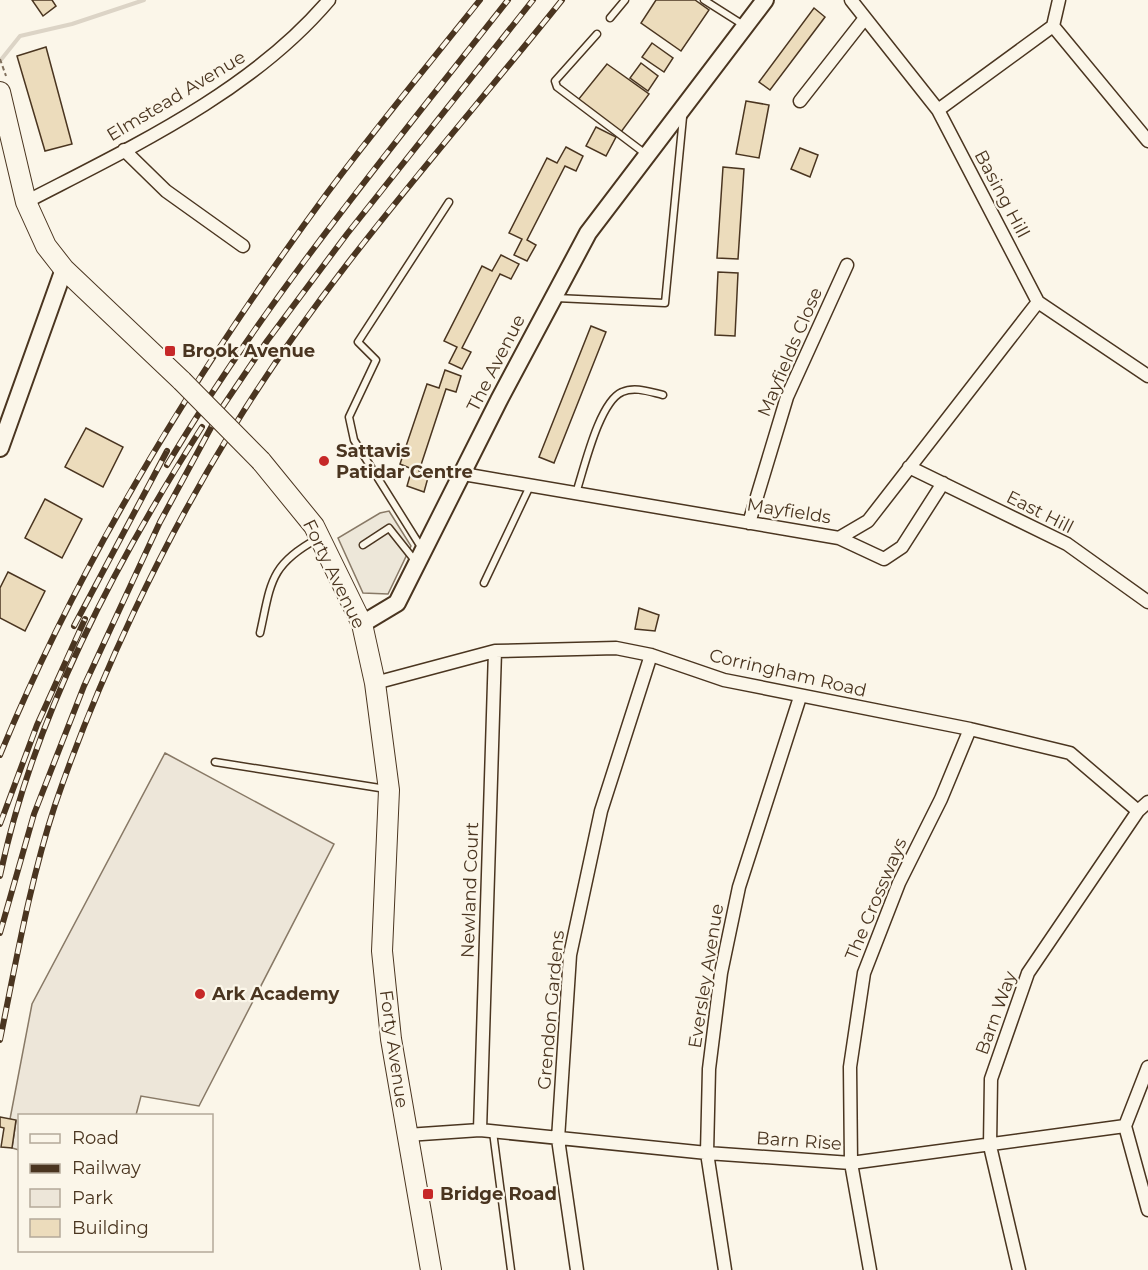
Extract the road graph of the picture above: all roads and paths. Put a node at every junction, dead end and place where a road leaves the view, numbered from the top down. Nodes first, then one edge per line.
1 (329, 0) edge
2 (625, 0) edge
3 (704, 0) edge
4 (765, 0) edge
5 (851, 0) edge
6 (1059, 0) edge
7 (610, 18) dead end
8 (865, 18) junction
9 (746, 26) junction
10 (1053, 26) junction
11 (597, 33) dead end
12 (0, 92) edge
13 (800, 101) dead end
14 (683, 108) junction
15 (938, 110) junction
16 (1148, 141) edge
17 (124, 150) junction
18 (647, 155) junction
19 (26, 202) junction
20 (449, 202) dead end
21 (243, 246) dead end
22 (847, 265) dead end
23 (64, 270) junction
24 (553, 298) junction
25 (1038, 302) junction
26 (1148, 376) edge
27 (663, 395) dead end
28 (0, 448) edge
29 (909, 466) junction
30 (463, 474) junction
31 (943, 483) junction
32 (530, 485) junction
33 (576, 493) junction
34 (749, 523) junction
35 (320, 537) junction
36 (839, 538) junction
37 (363, 545) dead end
38 (422, 559) junction
39 (484, 583) dead end
40 (1148, 602) edge
41 (362, 624) junction
42 (260, 633) dead end
43 (495, 651) junction
44 (651, 655) junction
45 (375, 683) junction
46 (800, 697) junction
47 (970, 729) junction
48 (215, 762) dead end
49 (389, 790) junction
50 (1143, 806) edge
51 (1148, 1067) edge
52 (1125, 1126) junction
53 (480, 1130) junction
54 (493, 1132) junction
55 (407, 1135) junction
56 (558, 1139) junction
57 (990, 1146) junction
58 (707, 1153) junction
59 (851, 1163) junction
60 (1148, 1210) edge
61 (431, 1270) edge
62 (511, 1270) edge
63 (577, 1270) edge
64 (724, 1270) edge
65 (870, 1270) edge
66 (1019, 1270) edge

1 - 17 street, Elmstead Avenue
2 - 7 lane
3 - 9 lane
4 - 9 street, The Avenue
5 - 8 street, Basing Hill
6 - 10 street
8 - 13 street
8 - 15 street, Basing Hill
9 - 14 street, The Avenue
10 - 15 street
10 - 16 street
11 - 18 lane
12 - 19 main road, Forty Avenue
14 - 18 street, The Avenue
14 - 24 lane
15 - 25 street, Basing Hill
17 - 19 street, Elmstead Avenue
17 - 21 street
18 - 24 street, The Avenue
19 - 23 main road, Forty Avenue
20 - 38 lane
22 - 34 street, Mayfields Close
23 - 28 street
23 - 35 main road, Forty Avenue, bridge
24 - 30 street, The Avenue
25 - 26 street, Basing Hill
25 - 29 street, Mayfields
27 - 33 lane
29 - 31 street, East Hill
29 - 36 street, Mayfields
30 - 32 street, Mayfields
30 - 38 street, The Avenue
31 - 36 street
31 - 40 street, East Hill
32 - 33 street, Mayfields
32 - 39 lane
33 - 34 street, Mayfields
34 - 36 street, Mayfields
35 - 41 main road, Forty Avenue
35 - 42 lane
37 - 38 lane
38 - 41 street, The Avenue
41 - 45 main road, Forty Avenue
43 - 44 street, Corringham Road
43 - 45 street, Corringham Road
43 - 53 street, Newland Court
44 - 46 street, Corringham Road
44 - 56 street, Grendon Gardens
45 - 49 main road, Forty Avenue
46 - 47 street, Corringham Road
46 - 58 street, Eversley Avenue
47 - 50 street, Corringham Road
47 - 59 street, The Crossways
48 - 49 lane
49 - 55 main road, Forty Avenue
50 - 57 street, Barn Way
51 - 52 street
52 - 57 street, Barn Rise
52 - 60 street
53 - 54 street, Barn Rise
53 - 55 street, Barn Rise
54 - 56 street, Barn Rise
54 - 62 lane
55 - 61 main road, Forty Avenue
56 - 58 street, Barn Rise
56 - 63 street, Grendon Gardens
57 - 59 street, Barn Rise
57 - 66 street, Barn Way
58 - 59 street, Barn Rise
58 - 64 street, Eversley Avenue
59 - 65 street, The Crossways

